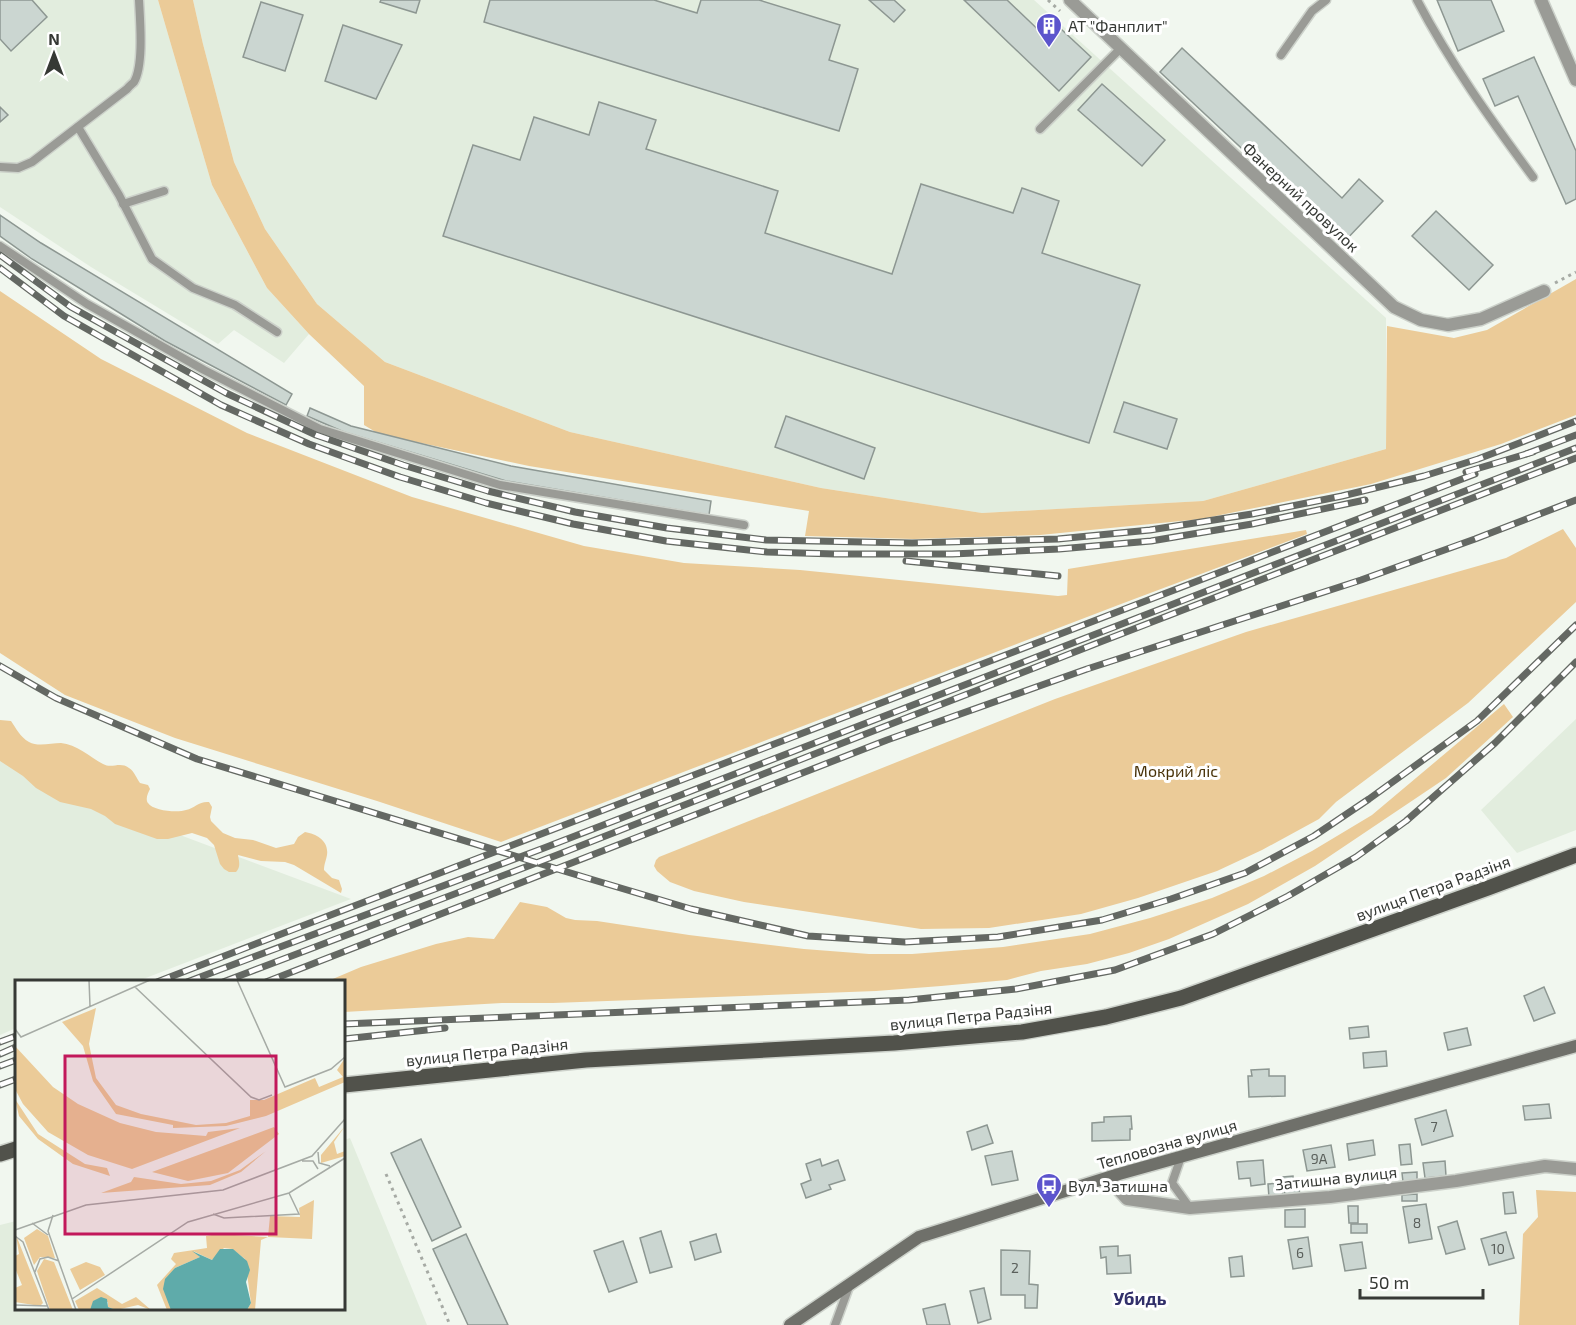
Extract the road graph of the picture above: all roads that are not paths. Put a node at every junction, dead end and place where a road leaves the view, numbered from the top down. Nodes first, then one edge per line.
1 (139, 0) edge
2 (1070, 0) edge
3 (1326, 0) edge
4 (1417, 0) edge
5 (1541, 0) edge
6 (1121, 48) junction
7 (1281, 55) dead end
8 (1576, 80) edge
9 (78, 127) junction
10 (1040, 129) dead end
11 (0, 168) edge
12 (1533, 177) dead end
13 (164, 191) dead end
14 (123, 204) junction
15 (0, 246) edge
16 (1544, 291) road end
17 (277, 332) dead end
18 (744, 525) dead end
19 (1576, 855) edge
20 (1576, 1046) edge
21 (345, 1085) edge
22 (15, 1149) edge
23 (0, 1154) edge
24 (1181, 1157) junction
25 (1576, 1169) edge
26 (1108, 1178) junction
27 (1190, 1208) junction
28 (850, 1284) junction
29 (790, 1325) edge
30 (835, 1325) edge

1 - 9 lane
2 - 6 street, Фанерний провулок
3 - 7 lane
4 - 12 lane
5 - 8 street
6 - 10 lane
6 - 16 street, Фанерний провулок
9 - 11 lane
9 - 14 lane
13 - 14 lane
14 - 17 lane
15 - 18 lane
19 - 21 main road, вулиця Петра Радзіня
20 - 24 street, Тепловозна вулиця
22 - 23 main road
24 - 26 street, Тепловозна вулиця
24 - 27 lane
25 - 27 street, Затишна вулиця
26 - 27 street, Затишна вулиця
26 - 28 street, Тепловозна вулиця
28 - 29 street, Тепловозна вулиця
28 - 30 lane

